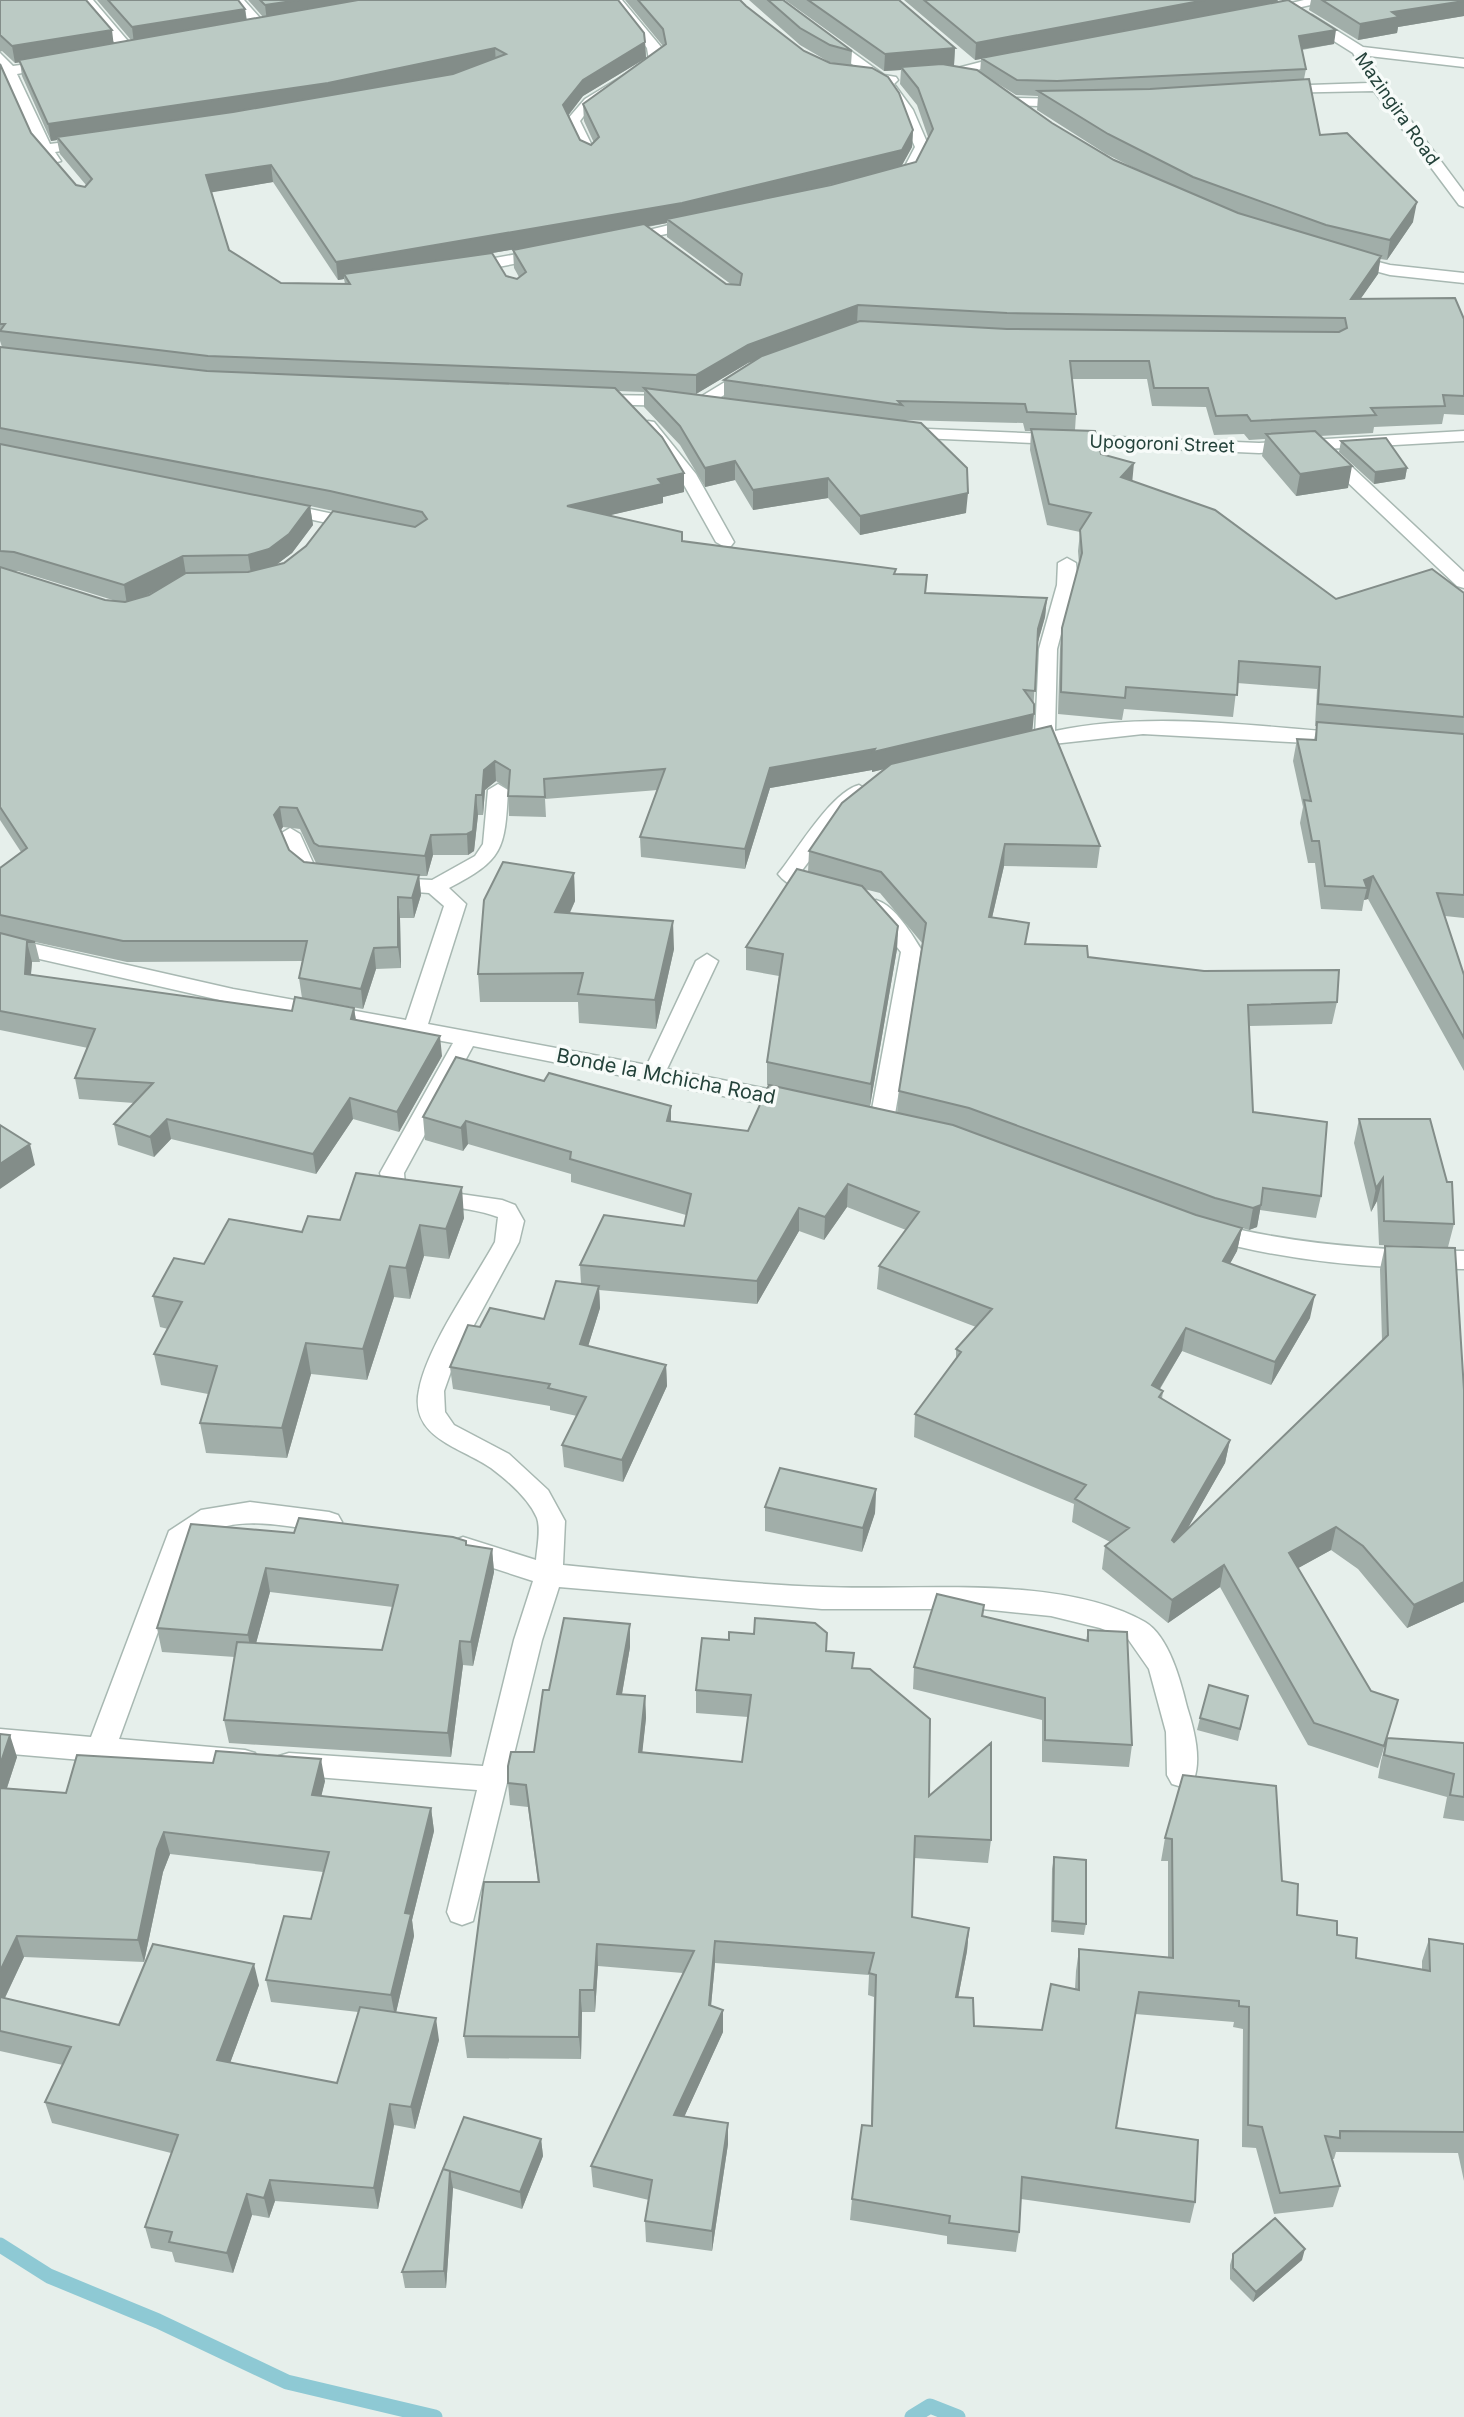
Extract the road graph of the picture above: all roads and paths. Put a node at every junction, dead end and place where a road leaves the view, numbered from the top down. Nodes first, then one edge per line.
1 (86, 0) edge
2 (237, 0) edge
3 (615, 0) edge
4 (773, 0) edge
5 (1326, 0) edge
6 (1285, 3) edge
7 (1243, 15) edge
8 (278, 28) edge
9 (128, 50) edge
10 (1359, 51) junction
11 (1030, 55) edge
12 (0, 57) edge
13 (69, 60) edge
14 (1464, 63) edge
15 (10, 71) junction
16 (857, 78) edge
17 (880, 78) junction
18 (907, 79) edge
19 (981, 80) edge
20 (1378, 87) junction
21 (1258, 92) edge
22 (17, 93) junction
23 (0, 96) edge
24 (1079, 103) edge
25 (1031, 117) edge
26 (103, 141) edge
27 (44, 149) junction
28 (590, 156) edge
29 (65, 174) edge
30 (880, 183) edge
31 (1464, 202) edge
32 (720, 218) edge
33 (648, 233) junction
34 (603, 242) edge
35 (558, 251) edge
36 (672, 252) edge
37 (1329, 254) edge
38 (452, 271) edge
39 (1464, 278) edge
40 (768, 364) edge
41 (577, 399) edge
42 (624, 401) junction
43 (700, 402) junction
44 (728, 407) edge
45 (880, 431) edge
46 (1464, 436) edge
47 (1320, 447) junction
48 (257, 503) edge
49 (331, 518) junction
50 (374, 528) edge
51 (313, 541) edge
52 (725, 542) dead end
53 (1067, 563) dead end
54 (1464, 582) edge
55 (1045, 738) junction
56 (1366, 741) edge
57 (1002, 750) edge
58 (882, 778) edge
59 (498, 790) dead end
60 (290, 834) dead end
61 (340, 879) edge
62 (372, 882) edge
63 (435, 887) junction
64 (835, 891) edge
65 (862, 898) edge
66 (0, 943) edge
67 (707, 961) dead end
68 (415, 1028) junction
69 (467, 1037) junction
70 (654, 1073) junction
71 (812, 1106) edge
72 (854, 1114) edge
73 (882, 1120) junction
74 (912, 1127) edge
75 (1188, 1223) edge
76 (1464, 1260) edge
77 (361, 1526) edge
78 (442, 1542) edge
79 (549, 1575) junction
80 (0, 1741) edge
81 (100, 1751) junction
82 (1182, 1775) edge
83 (493, 1779) junction
84 (462, 1912) dead end

1 - 9 street
2 - 8 street
3 - 28 street
4 - 17 street
5 - 6 street
6 - 7 street
6 - 10 street, Mazingira Road
10 - 14 street
10 - 20 street, Mazingira Road
11 - 19 street
12 - 15 street
13 - 15 street
15 - 22 street
16 - 17 street
17 - 18 street
17 - 30 street
20 - 21 street
20 - 31 street, Mazingira Road
22 - 23 street
22 - 27 street
24 - 25 street
26 - 27 street
27 - 29 street
32 - 33 street
33 - 34 street
33 - 36 street
35 - 38 street
37 - 39 street
40 - 43 street
41 - 42 street
42 - 43 street
42 - 52 street
43 - 44 street
45 - 47 street, Upogoroni Street
46 - 47 street, Upogoroni Street
47 - 54 street
48 - 49 street
49 - 50 street
49 - 51 street
53 - 55 street
55 - 56 street
55 - 57 street
58 - 64 street
59 - 63 street
60 - 61 street
62 - 63 street
63 - 68 street
65 - 73 street
66 - 68 street, Bonde la Mchicha Road
67 - 70 street
68 - 69 street, Bonde la Mchicha Road
69 - 70 street, Bonde la Mchicha Road
69 - 79 street
70 - 71 street, Bonde la Mchicha Road
72 - 73 street
73 - 74 street
75 - 76 street
77 - 81 street
78 - 79 street
79 - 82 street
79 - 83 street
80 - 81 street
81 - 83 street
83 - 84 street

